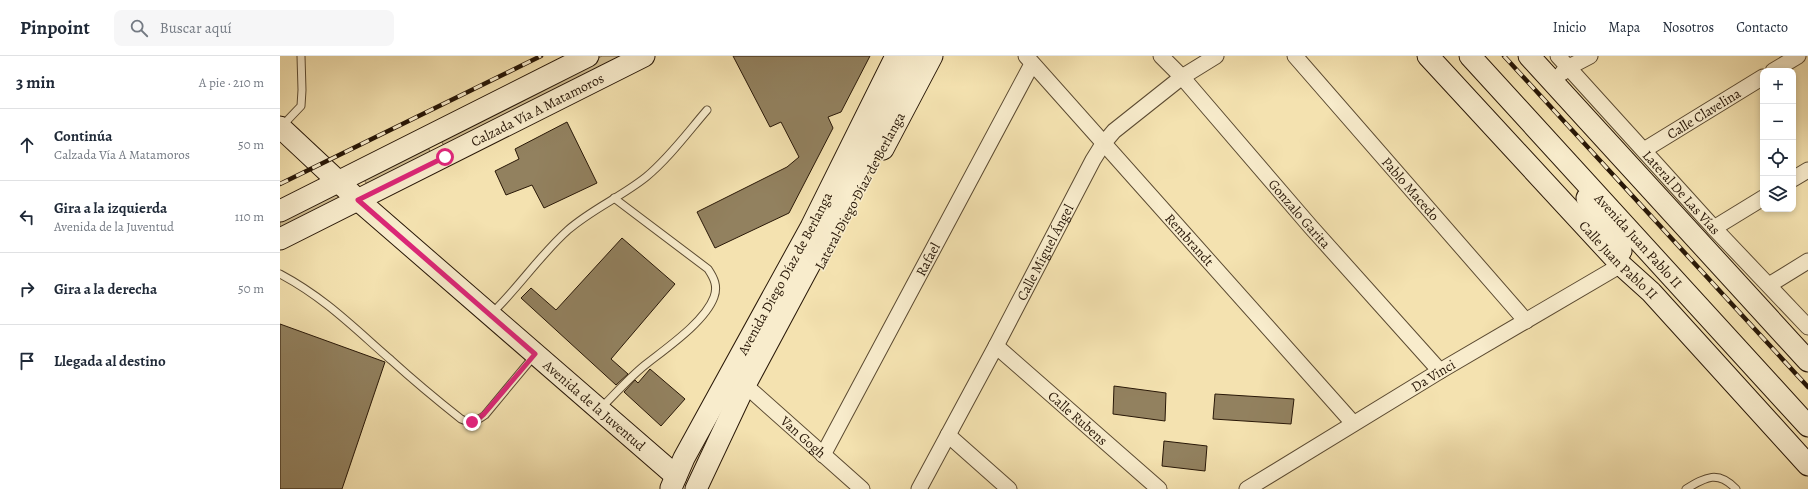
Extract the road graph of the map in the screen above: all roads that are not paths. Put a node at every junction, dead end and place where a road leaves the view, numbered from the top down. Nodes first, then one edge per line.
1 (301, 56) edge
2 (644, 56) edge
3 (885, 56) edge
4 (896, 56) edge
5 (913, 56) edge
6 (932, 56) edge
7 (1161, 56) edge
8 (1216, 56) edge
9 (1295, 56) edge
10 (1428, 56) edge
11 (1470, 56) edge
12 (1529, 56) edge
13 (1558, 56) edge
14 (1590, 56) edge
15 (1797, 56) edge
16 (585, 57) edge
17 (1029, 60) edge
18 (1568, 68) junction
19 (1778, 68) edge
20 (1182, 77) junction
21 (1760, 79) edge
22 (1552, 82) junction
23 (707, 110) dead end
24 (280, 127) edge
25 (430, 135) junction
26 (1103, 144) junction
27 (1644, 150) junction
28 (445, 157) junction
29 (1564, 158) junction
30 (1808, 170) edge
31 (1796, 177) edge
32 (339, 180) junction
33 (614, 198) junction
34 (358, 200) junction
35 (1760, 200) edge
36 (280, 211) edge
37 (1714, 228) junction
38 (818, 232) junction
39 (280, 239) edge
40 (1808, 261) edge
41 (1621, 264) junction
42 (280, 274) edge
43 (1769, 285) junction
44 (1651, 292) junction
45 (490, 315) junction
46 (773, 315) junction
47 (1526, 321) junction
48 (1808, 327) edge
49 (996, 346) junction
50 (535, 354) junction
51 (1808, 361) edge
52 (1440, 371) junction
53 (745, 385) junction
54 (600, 410) junction
55 (1353, 423) junction
56 (1808, 426) edge
57 (948, 435) junction
58 (823, 455) junction
59 (1808, 465) edge
60 (673, 483) edge
61 (696, 489) edge
62 (862, 489) edge
63 (919, 489) edge
64 (1009, 489) edge
65 (1159, 489) edge
66 (1247, 489) edge
67 (1686, 489) edge
68 (1736, 489) edge

1 - 24 lane
2 - 28 street, Calzada Vía A Matamoros
3 - 46 street
4 - 38 street, Avenida Diego Díaz de Berlanga
5 - 38 street, Avenida Diego Díaz de Berlanga
6 - 46 street, Lateral Diego Díaz de Berlanga
7 - 20 street, Gonzalo Garita
8 - 20 street, Calle Miguel Ángel
9 - 47 street, Pablo Macedo
10 - 41 street, Calle Juan Pablo II
11 - 29 street, Avenida Juan Pablo II
12 - 22 street
13 - 18 street, Lateral De Las Vías
14 - 18 street
15 - 19 street
16 - 25 street, Calzada Vía A Matamoros
17 - 26 street, Rembrandt
17 - 58 street, Rafael
18 - 22 street
18 - 27 street, Lateral De Las Vías
20 - 26 street, Calle Miguel Ángel
20 - 52 street, Gonzalo Garita
21 - 27 street, Calle Clavelina
22 - 51 street
23 - 33 lane
24 - 32 street, Avenida de la Juventud
25 - 28 street
25 - 32 street, Calzada Vía A Matamoros
26 - 49 street, Calle Miguel Ángel
26 - 55 street, Rembrandt
27 - 37 street, Lateral De Las Vías
28 - 34 street, Calzada Vía A Matamoros
29 - 44 street
29 - 56 street, Avenida Juan Pablo II
30 - 31 street
32 - 34 street, Avenida de la Juventud
32 - 36 street, Calzada Vía A Matamoros
33 - 45 lane
33 - 54 lane
34 - 39 street, Calzada Vía A Matamoros
34 - 45 street, Avenida de la Juventud
35 - 37 street
37 - 43 street, Lateral De Las Vías
38 - 46 street, Avenida Diego Díaz de Berlanga
40 - 43 street
41 - 44 street, Calle Juan Pablo II
41 - 47 street, Da Vinci
42 - 50 lane
43 - 48 street, Lateral De Las Vías
44 - 59 street, Calle Juan Pablo II
45 - 50 street, Avenida de la Juventud
46 - 53 street, Avenida Diego Díaz de Berlanga
46 - 60 street, Avenida Diego Díaz de Berlanga
47 - 52 street, Da Vinci
49 - 57 street, Calle Miguel Ángel
49 - 65 street, Calle Rubens
50 - 54 street, Avenida de la Juventud
52 - 55 street, Da Vinci
53 - 58 street, Van Gogh
53 - 61 street, Avenida Diego Díaz de Berlanga
54 - 60 street, Avenida de la Juventud
55 - 66 street, Da Vinci
57 - 63 street, Calle Miguel Ángel
57 - 64 street
58 - 62 street, Van Gogh
67 - 68 lane

